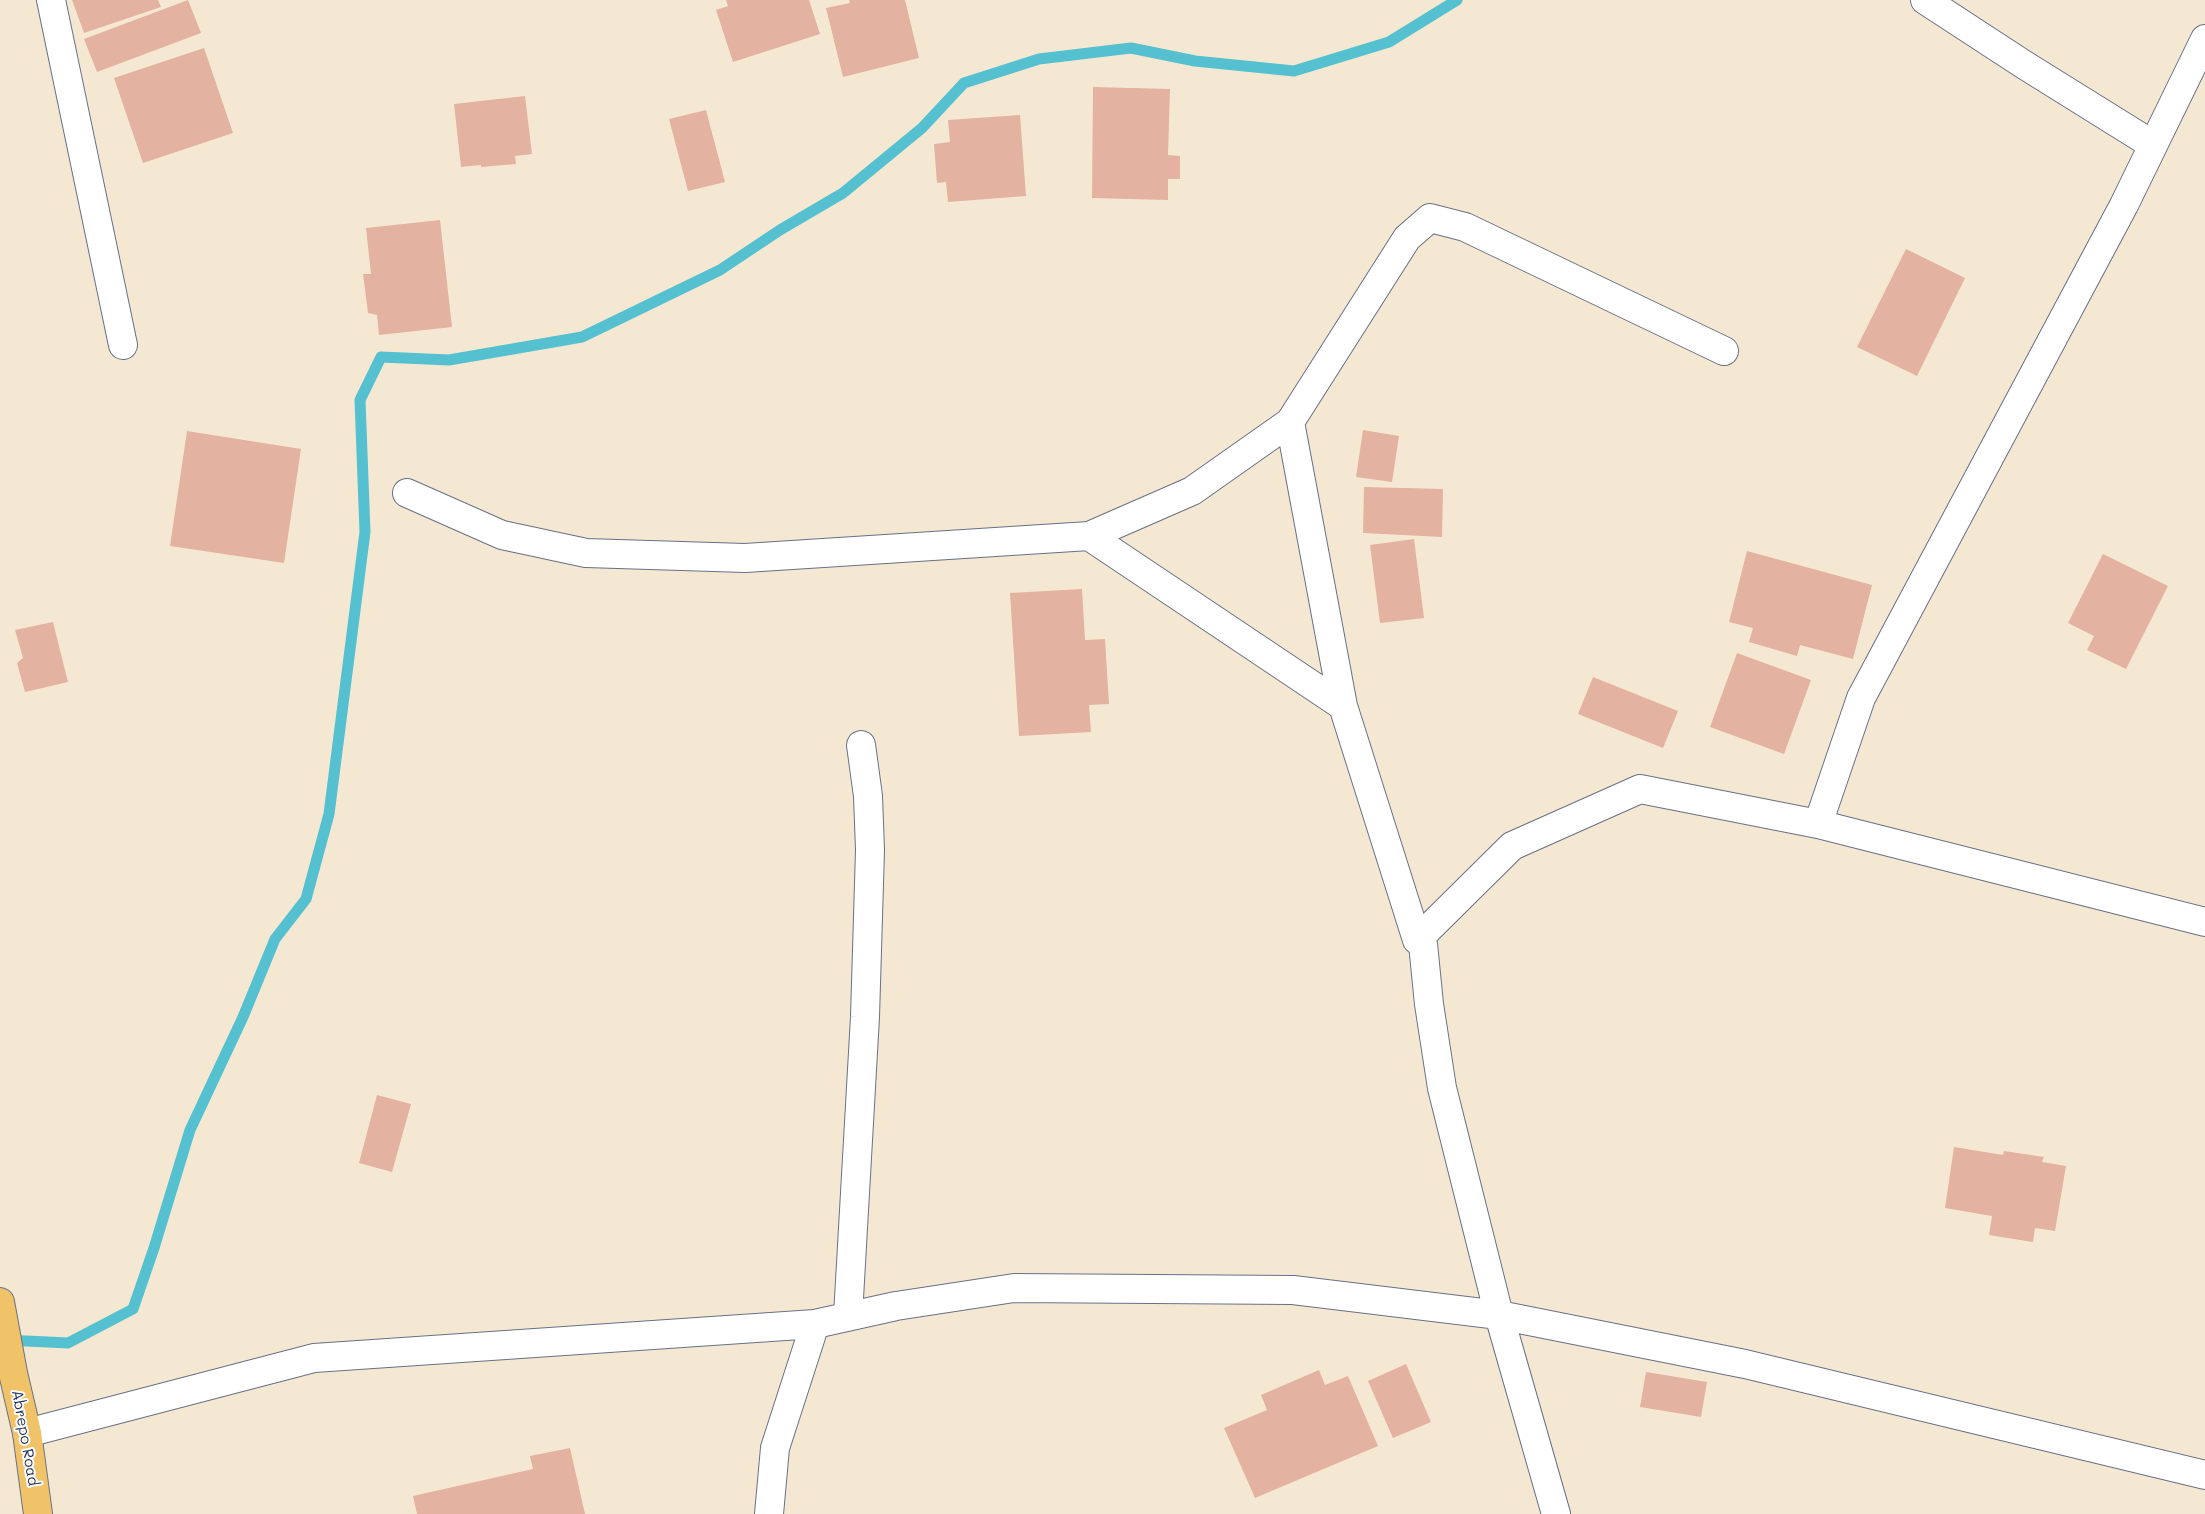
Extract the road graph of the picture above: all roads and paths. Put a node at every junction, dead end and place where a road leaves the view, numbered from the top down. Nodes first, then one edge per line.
1 (51, 0) edge
2 (1925, 0) edge
3 (2205, 40) edge
4 (2154, 145) junction
5 (123, 345) dead end
6 (1724, 351) dead end
7 (1290, 422) junction
8 (407, 493) dead end
9 (1089, 536) junction
10 (1344, 706) junction
11 (861, 746) dead end
12 (1818, 824) junction
13 (2205, 922) edge
14 (1417, 940) junction
15 (0, 1302) edge
16 (1499, 1315) junction
17 (848, 1316) junction
18 (815, 1324) junction
19 (27, 1433) junction
20 (2205, 1475) edge
21 (38, 1514) edge
22 (769, 1514) edge
23 (1556, 1514) edge

1 - 5 street
2 - 4 street
3 - 4 street
4 - 12 street
6 - 7 street
7 - 9 street
7 - 10 street
8 - 9 street
9 - 10 street
10 - 14 street
11 - 17 street
12 - 13 street
12 - 14 street
14 - 16 street
15 - 19 main road, Abrepo Road
16 - 17 street
16 - 20 street
16 - 23 street
17 - 18 street
18 - 19 street
18 - 22 street
19 - 21 main road, Abrepo Road

